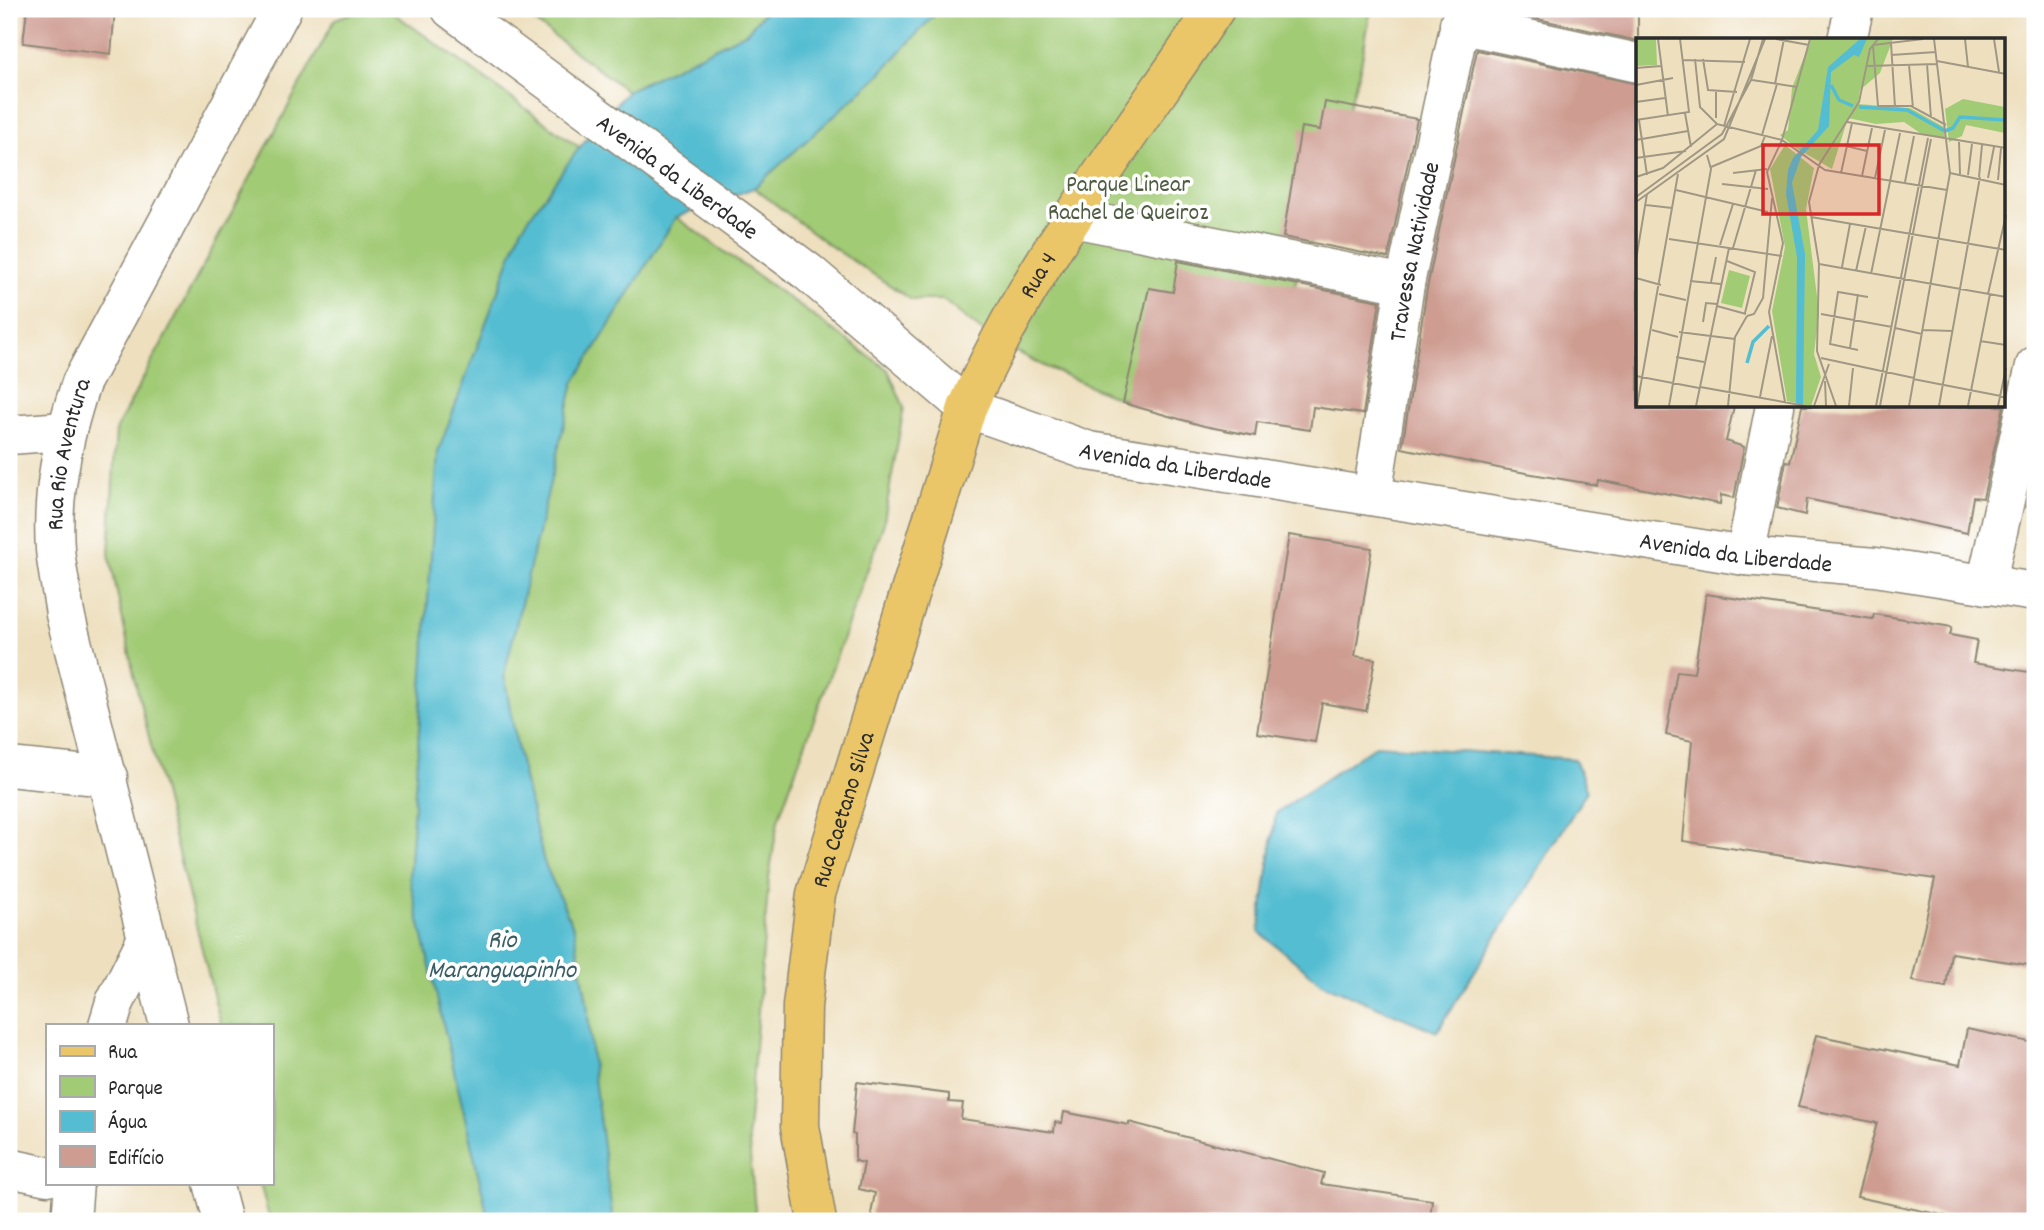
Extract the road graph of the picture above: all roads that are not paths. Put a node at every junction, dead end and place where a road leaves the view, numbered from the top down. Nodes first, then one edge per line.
1 (282, 9) edge
2 (452, 9) edge
3 (1215, 9) edge
4 (1854, 9) edge
5 (1461, 16) edge
6 (1847, 38) edge
7 (1636, 62) edge
8 (1073, 218) junction
9 (1405, 284) junction
10 (2035, 366) edge
11 (967, 408) junction
12 (1775, 408) edge
13 (65, 430) junction
14 (9, 435) edge
15 (1372, 496) junction
16 (1745, 556) junction
17 (1986, 585) junction
18 (2035, 592) edge
19 (9, 767) edge
20 (107, 777) junction
21 (146, 940) junction
22 (108, 1024) edge
23 (169, 1024) edge
24 (9, 1168) edge
25 (46, 1177) edge
26 (74, 1184) edge
27 (213, 1184) edge
28 (71, 1221) edge
29 (223, 1221) edge
30 (817, 1221) edge

1 - 13 street, Rua Rio Aventura
2 - 11 street, Avenida da Liberdade
3 - 8 main road, Rua 4
4 - 6 street
5 - 7 street
5 - 9 street, Travessa Natividade
8 - 9 street
8 - 11 main road, Rua 4
9 - 15 street, Travessa Natividade
10 - 17 street
11 - 15 street, Avenida da Liberdade
11 - 30 main road, Rua Caetano Silva
12 - 16 street
13 - 14 street
13 - 20 street, Rua Rio Aventura
15 - 16 street, Avenida da Liberdade
16 - 17 street, Avenida da Liberdade
17 - 18 street, Avenida da Liberdade
19 - 20 street
20 - 21 street, Rua Rio Aventura
21 - 22 street
21 - 23 street, Rua Rio Aventura
24 - 25 street
26 - 28 street
27 - 29 street

